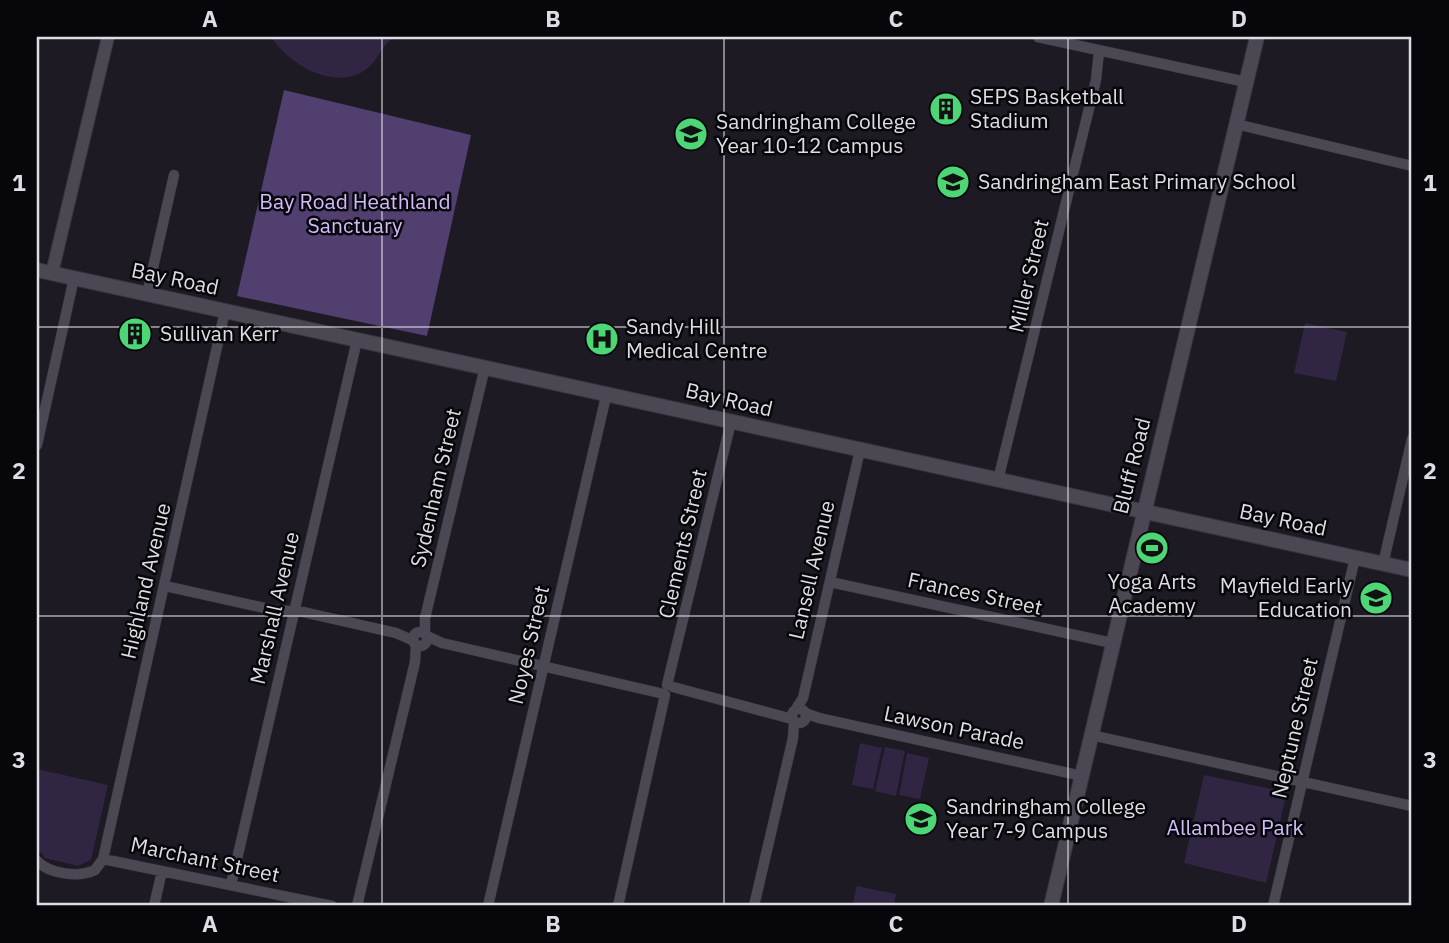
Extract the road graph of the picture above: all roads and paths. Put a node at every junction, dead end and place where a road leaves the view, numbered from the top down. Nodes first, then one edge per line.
1 (108, 37) edge
2 (1038, 37) edge
3 (1257, 37) edge
4 (1057, 39) edge
5 (1103, 52) junction
6 (1246, 82) junction
7 (1236, 124) junction
8 (1412, 166) edge
9 (174, 175) dead end
10 (37, 270) edge
11 (52, 273) junction
12 (74, 278) junction
13 (147, 294) junction
14 (225, 311) junction
15 (357, 340) junction
16 (485, 367) junction
17 (607, 392) junction
18 (731, 422) junction
19 (1412, 439) edge
20 (37, 445) edge
21 (860, 450) junction
22 (998, 481) junction
23 (1143, 512) junction
24 (1355, 558) junction
25 (1383, 564) junction
26 (1412, 570) edge
27 (830, 582) junction
28 (165, 586) junction
29 (293, 612) junction
30 (420, 639) junction
31 (1112, 643) junction
32 (544, 664) junction
33 (668, 691) junction
34 (799, 716) junction
35 (1091, 736) junction
36 (1082, 776) junction
37 (1302, 782) junction
38 (1412, 806) edge
39 (103, 859) junction
40 (38, 865) edge
41 (162, 871) junction
42 (231, 885) junction
43 (292, 902) edge
44 (154, 906) edge
45 (332, 906) edge
46 (358, 906) edge
47 (488, 906) edge
48 (618, 906) edge
49 (754, 906) edge
50 (1051, 906) edge
51 (1273, 906) edge

1 - 11 street
2 - 4 street
3 - 6 main road, Bluff Road
4 - 5 street
5 - 6 street
5 - 22 street, Miller Street
6 - 7 main road, Bluff Road
7 - 8 street
7 - 23 main road, Bluff Road
9 - 13 street
10 - 11 main road, Bay Road
11 - 12 main road, Bay Road
12 - 13 main road, Bay Road
12 - 20 street
13 - 14 main road, Bay Road
14 - 15 main road, Bay Road
14 - 28 street, Highland Avenue
15 - 16 main road, Bay Road
15 - 29 street, Marshall Avenue
16 - 17 main road, Bay Road
16 - 30 street, Sydenham Street
17 - 18 main road, Bay Road
17 - 32 street, Noyes Street
18 - 21 main road, Bay Road
18 - 33 street, Clements Street
19 - 25 street
21 - 22 main road, Bay Road
21 - 27 street, Lansell Avenue
22 - 23 main road, Bay Road
23 - 24 main road, Bay Road
23 - 31 main road, Bluff Road
24 - 25 main road, Bay Road
24 - 37 street, Neptune Street
25 - 26 main road, Bay Road
27 - 31 street, Frances Street
27 - 34 street, Lansell Avenue
28 - 29 street, Lawson Parade
28 - 39 street, Highland Avenue
29 - 30 street, Lawson Parade
29 - 42 street, Marshall Avenue
30 - 32 street, Lawson Parade
30 - 46 street, Sydenham Street
31 - 35 main road, Bluff Road
32 - 33 street, Lawson Parade
32 - 47 street, Noyes Street
33 - 34 street, Lawson Parade
33 - 48 street, Clements Street
34 - 36 street, Lawson Parade
34 - 49 street, Lansell Avenue
35 - 36 main road, Bluff Road
35 - 37 street
36 - 50 main road, Bluff Road
37 - 38 street
37 - 51 street, Neptune Street
39 - 40 street, Marchant Street
39 - 41 street, Marchant Street
41 - 42 street, Marchant Street
41 - 44 street
42 - 43 street, Marchant Street
43 - 45 street, Marchant Street

